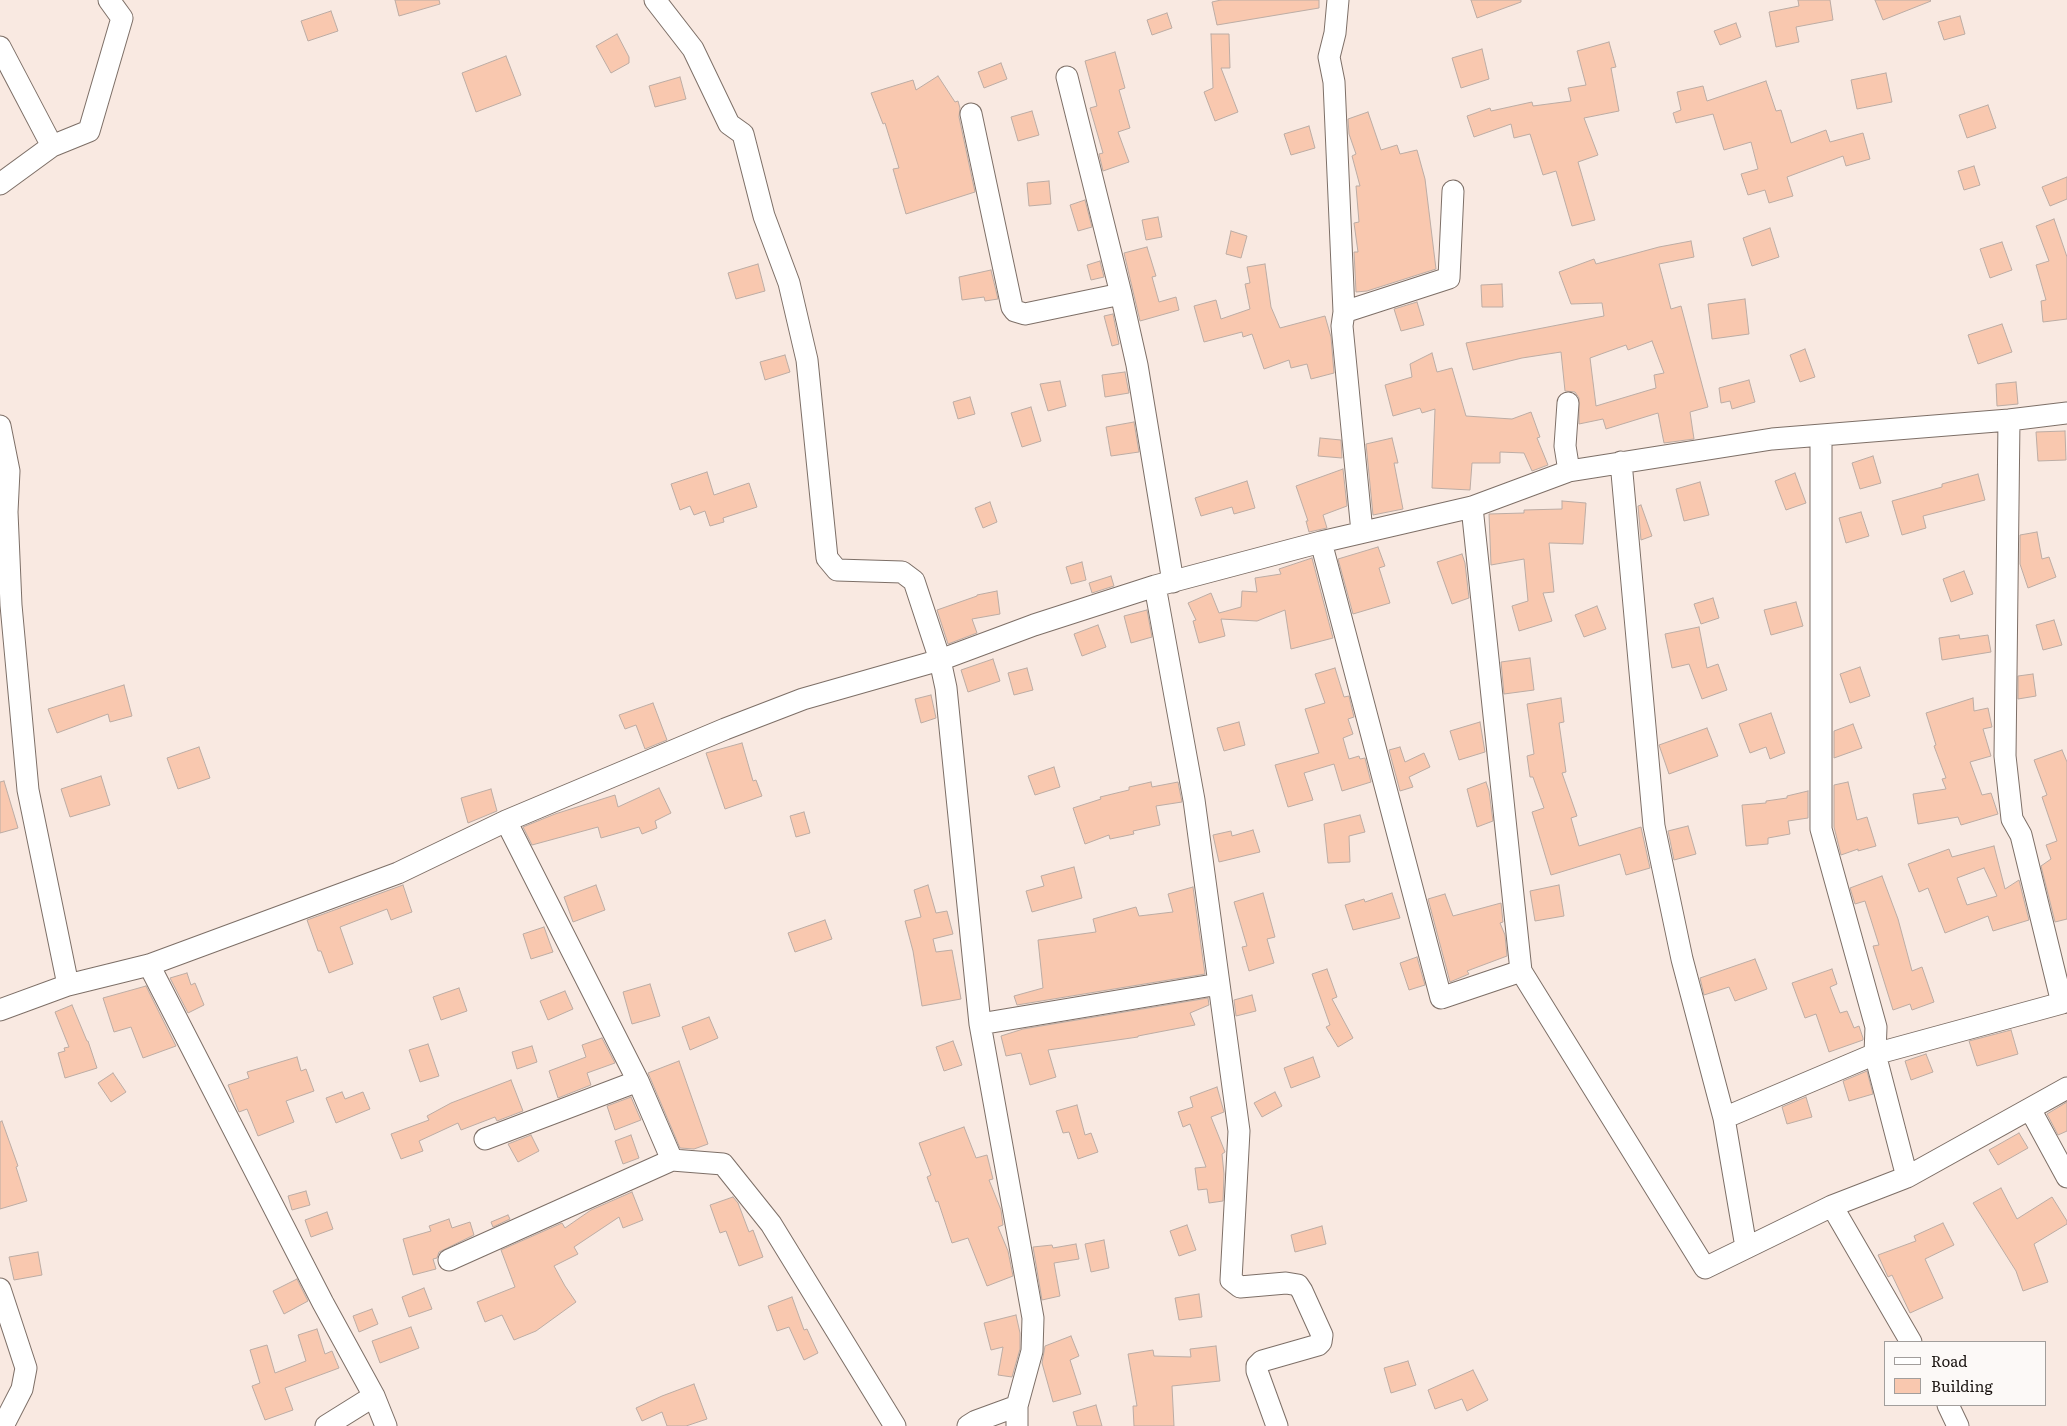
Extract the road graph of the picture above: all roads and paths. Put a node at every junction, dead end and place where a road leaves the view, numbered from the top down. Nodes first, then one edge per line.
1 (108, 0) edge
2 (655, 0) edge
3 (1338, 0) edge
4 (0, 46) edge
5 (1067, 78) dead end
6 (971, 114) dead end
7 (52, 146) junction
8 (0, 184) edge
9 (1453, 191) dead end
10 (1121, 294) junction
11 (1344, 312) junction
12 (1568, 403) dead end
13 (2067, 413) edge
14 (2009, 420) junction
15 (0, 426) edge
16 (1821, 436) junction
17 (1621, 462) junction
18 (1569, 471) junction
19 (1472, 507) junction
20 (1362, 532) junction
21 (1321, 542) junction
22 (1164, 584) junction
23 (940, 660) junction
24 (506, 821) junction
25 (149, 966) junction
26 (1521, 971) junction
27 (1219, 984) junction
28 (68, 986) junction
29 (2065, 1007) edge
30 (0, 1010) edge
31 (980, 1024) junction
32 (1876, 1054) junction
33 (638, 1081) junction
34 (2067, 1088) edge
35 (2030, 1109) junction
36 (1724, 1118) junction
37 (484, 1138) dead end
38 (672, 1160) junction
39 (1907, 1177) junction
40 (2067, 1177) edge
41 (1832, 1206) junction
42 (1746, 1247) junction
43 (450, 1260) dead end
44 (0, 1289) edge
45 (1910, 1341) edge
46 (374, 1396) junction
47 (1948, 1406) edge
48 (1017, 1416) edge
49 (4, 1426) edge
50 (326, 1426) edge
51 (386, 1426) edge
52 (895, 1426) edge
53 (968, 1426) edge
54 (1278, 1426) edge
55 (1958, 1426) edge

1 - 7 street
2 - 23 street
3 - 11 street
4 - 7 street
5 - 10 street
6 - 10 street
7 - 8 street
9 - 11 street
10 - 22 street
11 - 20 street
12 - 18 street
13 - 14 street
14 - 16 street
14 - 29 street
15 - 28 street
16 - 17 street
16 - 32 street
17 - 18 street
17 - 36 street
18 - 19 street
19 - 20 street
19 - 26 street
20 - 21 street
21 - 22 street
21 - 26 street
22 - 23 street
22 - 27 street
23 - 24 street
23 - 31 street
24 - 25 street
24 - 33 street
25 - 28 street
25 - 46 street
26 - 42 street
27 - 31 street
27 - 54 street
28 - 30 street
29 - 32 street
31 - 48 street
32 - 36 street
32 - 39 street
33 - 37 street
33 - 38 street
34 - 35 street
35 - 39 street
35 - 40 street
36 - 42 street
38 - 43 street
38 - 52 street
39 - 41 street
41 - 42 street
41 - 45 street
44 - 49 street
46 - 50 street
46 - 51 street
47 - 55 street
48 - 53 street

